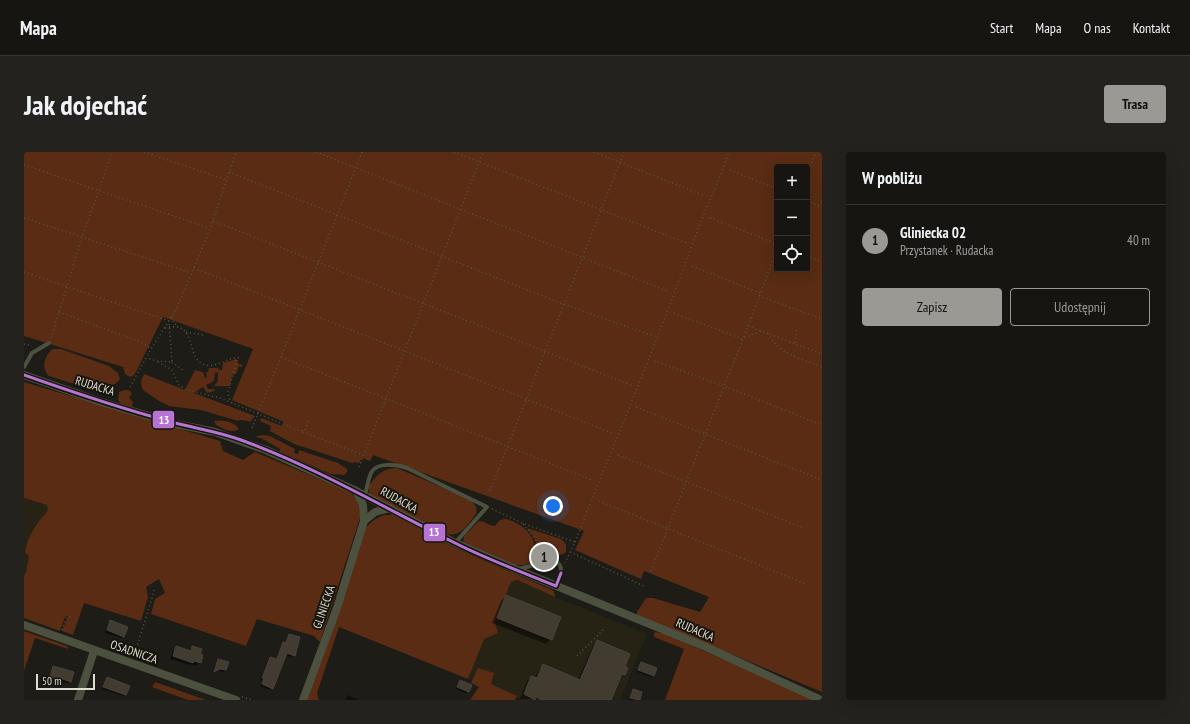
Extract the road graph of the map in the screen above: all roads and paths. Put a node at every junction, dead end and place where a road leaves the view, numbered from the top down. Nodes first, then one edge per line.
1 (112, 152) edge
2 (144, 152) edge
3 (236, 152) edge
4 (316, 152) edge
5 (362, 152) edge
6 (454, 152) edge
7 (483, 152) edge
8 (594, 152) edge
9 (624, 152) edge
10 (729, 152) edge
11 (816, 152) edge
12 (479, 162) junction
13 (620, 163) junction
14 (24, 165) edge
15 (810, 167) edge
16 (356, 168) junction
17 (730, 170) dead end
18 (229, 172) junction
19 (227, 180) junction
20 (774, 188) edge
21 (99, 190) junction
22 (705, 196) dead end
23 (810, 202) edge
24 (822, 207) edge
25 (461, 210) junction
26 (601, 210) junction
27 (337, 215) junction
28 (24, 218) edge
29 (710, 218) dead end
30 (213, 221) junction
31 (210, 229) junction
32 (82, 237) junction
33 (686, 243) dead end
34 (774, 243) edge
35 (443, 257) junction
36 (583, 257) junction
37 (774, 257) edge
38 (810, 257) edge
39 (319, 262) junction
40 (822, 262) edge
41 (692, 266) dead end
42 (194, 268) junction
43 (24, 272) edge
44 (192, 273) junction
45 (66, 286) junction
46 (667, 291) dead end
47 (760, 293) junction
48 (759, 296) junction
49 (423, 303) junction
50 (563, 304) junction
51 (300, 310) junction
52 (59, 312) junction
53 (674, 313) dead end
54 (173, 315) junction
55 (822, 319) edge
56 (169, 321) junction
57 (748, 326) junction
58 (169, 327) junction
59 (179, 327) junction
60 (797, 328) dead end
61 (163, 329) junction
62 (761, 331) junction
63 (186, 332) junction
64 (768, 333) junction
65 (203, 335) dead end
66 (657, 337) junction
67 (742, 339) junction
68 (49, 343) joint
69 (795, 344) junction
70 (151, 349) junction
71 (405, 351) junction
72 (545, 351) junction
73 (822, 354) edge
74 (238, 357) junction
75 (282, 357) junction
76 (146, 358) junction
77 (241, 358) dead end
78 (157, 361) junction
79 (654, 361) dead end
80 (172, 362) junction
81 (24, 367) edge
82 (822, 367) edge
83 (184, 371) dead end
84 (24, 375) edge
85 (631, 385) dead end
86 (724, 386) junction
87 (130, 387) dead end
88 (386, 398) junction
89 (527, 399) junction
90 (232, 403) junction
91 (636, 407) dead end
92 (258, 413) junction
93 (308, 421) dead end
94 (822, 425) edge
95 (252, 428) dead end
96 (301, 431) junction
97 (612, 433) dead end
98 (705, 434) junction
99 (508, 446) junction
100 (618, 455) dead end
101 (364, 456) junction
102 (359, 467) dead end
103 (592, 480) dead end
104 (822, 480) edge
105 (686, 481) junction
106 (356, 490) junction
107 (490, 491) dead end
108 (365, 495) junction
109 (599, 500) dead end
110 (487, 507) junction
111 (390, 508) junction
112 (364, 521) junction
113 (522, 524) junction
114 (667, 528) junction
115 (804, 528) dead end
116 (455, 542) junction
117 (575, 542) junction
118 (570, 552) junction
119 (540, 563) junction
120 (515, 569) junction
121 (562, 570) junction
122 (651, 571) dead end
123 (804, 583) dead end
124 (556, 586) junction
125 (644, 586) dead end
126 (155, 588) dead end
127 (71, 617) dead end
128 (24, 625) edge
129 (606, 628) dead end
130 (61, 633) dead end
131 (94, 651) junction
132 (577, 656) dead end
133 (131, 664) junction
134 (78, 700) edge
135 (236, 700) edge
136 (303, 700) edge
137 (821, 700) edge

1 - 21 path
2 - 19 path
3 - 18 path
4 - 16 path
5 - 16 path
6 - 12 path
7 - 12 path
8 - 13 path
9 - 13 path
10 - 66 path
11 - 15 path
12 - 25 path
12 - 26 path
13 - 22 path
13 - 26 path
14 - 21 path
16 - 25 path
16 - 27 path
17 - 20 path
18 - 19 path
18 - 27 path
19 - 30 path
21 - 31 path
21 - 32 path
23 - 24 path
25 - 35 path
25 - 36 path
26 - 33 path
26 - 36 path
27 - 35 path
27 - 39 path
28 - 32 path
29 - 34 path
30 - 31 path
30 - 39 path
31 - 42 path
32 - 44 path
32 - 45 path
35 - 49 path
35 - 50 path
36 - 46 path
36 - 50 path
37 - 47 path
38 - 40 path
39 - 49 path
39 - 51 path
41 - 47 path
42 - 44 path
42 - 51 path
43 - 45 path
44 - 54 path
45 - 52 path
45 - 56 path
47 - 48 path
48 - 55 path
48 - 57 path
49 - 71 path
49 - 72 path
50 - 66 path
50 - 72 path
51 - 71 path
51 - 75 path
52 - 68 path
52 - 70 path
53 - 67 path
54 - 56 path
54 - 59 path
56 - 58 path
56 - 61 path
57 - 62 path
57 - 67 path
58 - 59 path
58 - 61 path
58 - 80 path
59 - 63 path
60 - 69 path
61 - 70 path
62 - 64 path
62 - 67 path
63 - 65 path
63 - 74 path
64 - 69 path
64 - 82 path
66 - 117 path
67 - 86 path
68 - 81 lane
69 - 73 path
70 - 76 path
71 - 88 path
71 - 89 path
72 - 85 path
72 - 89 path
74 - 77 path
74 - 90 path
75 - 88 path
75 - 92 path
76 - 78 path
76 - 87 path
78 - 80 path
78 - 90 path
79 - 86 path
80 - 83 path
84 - 106 street, RUDACKA
86 - 94 path
86 - 98 path
88 - 99 path
88 - 101 path
89 - 97 path
89 - 99 path
90 - 92 path
91 - 98 path
92 - 95 path
92 - 96 path
93 - 96 path
96 - 101 path
98 - 104 path
98 - 105 path
99 - 103 path
99 - 107 path
100 - 105 path
101 - 102 path
105 - 114 path
105 - 115 path
106 - 108 street, RUDACKA
106 - 112 street, GLINIECKA
108 - 110 lane
108 - 111 street, RUDACKA
109 - 114 path
110 - 113 path
110 - 116 lane
111 - 112 street
111 - 116 street, RUDACKA
112 - 136 street, GLINIECKA
113 - 117 path
113 - 119 path
114 - 122 path
114 - 123 path
116 - 120 street, RUDACKA
117 - 118 path
118 - 121 path
118 - 125 path
119 - 120 lane
119 - 121 lane
120 - 124 street, RUDACKA
121 - 124 lane
124 - 137 street, RUDACKA
126 - 133 path
127 - 130 path
128 - 131 street, OSADNICZA
129 - 132 path
131 - 133 street, OSADNICZA
131 - 134 street
133 - 135 street, OSADNICZA

